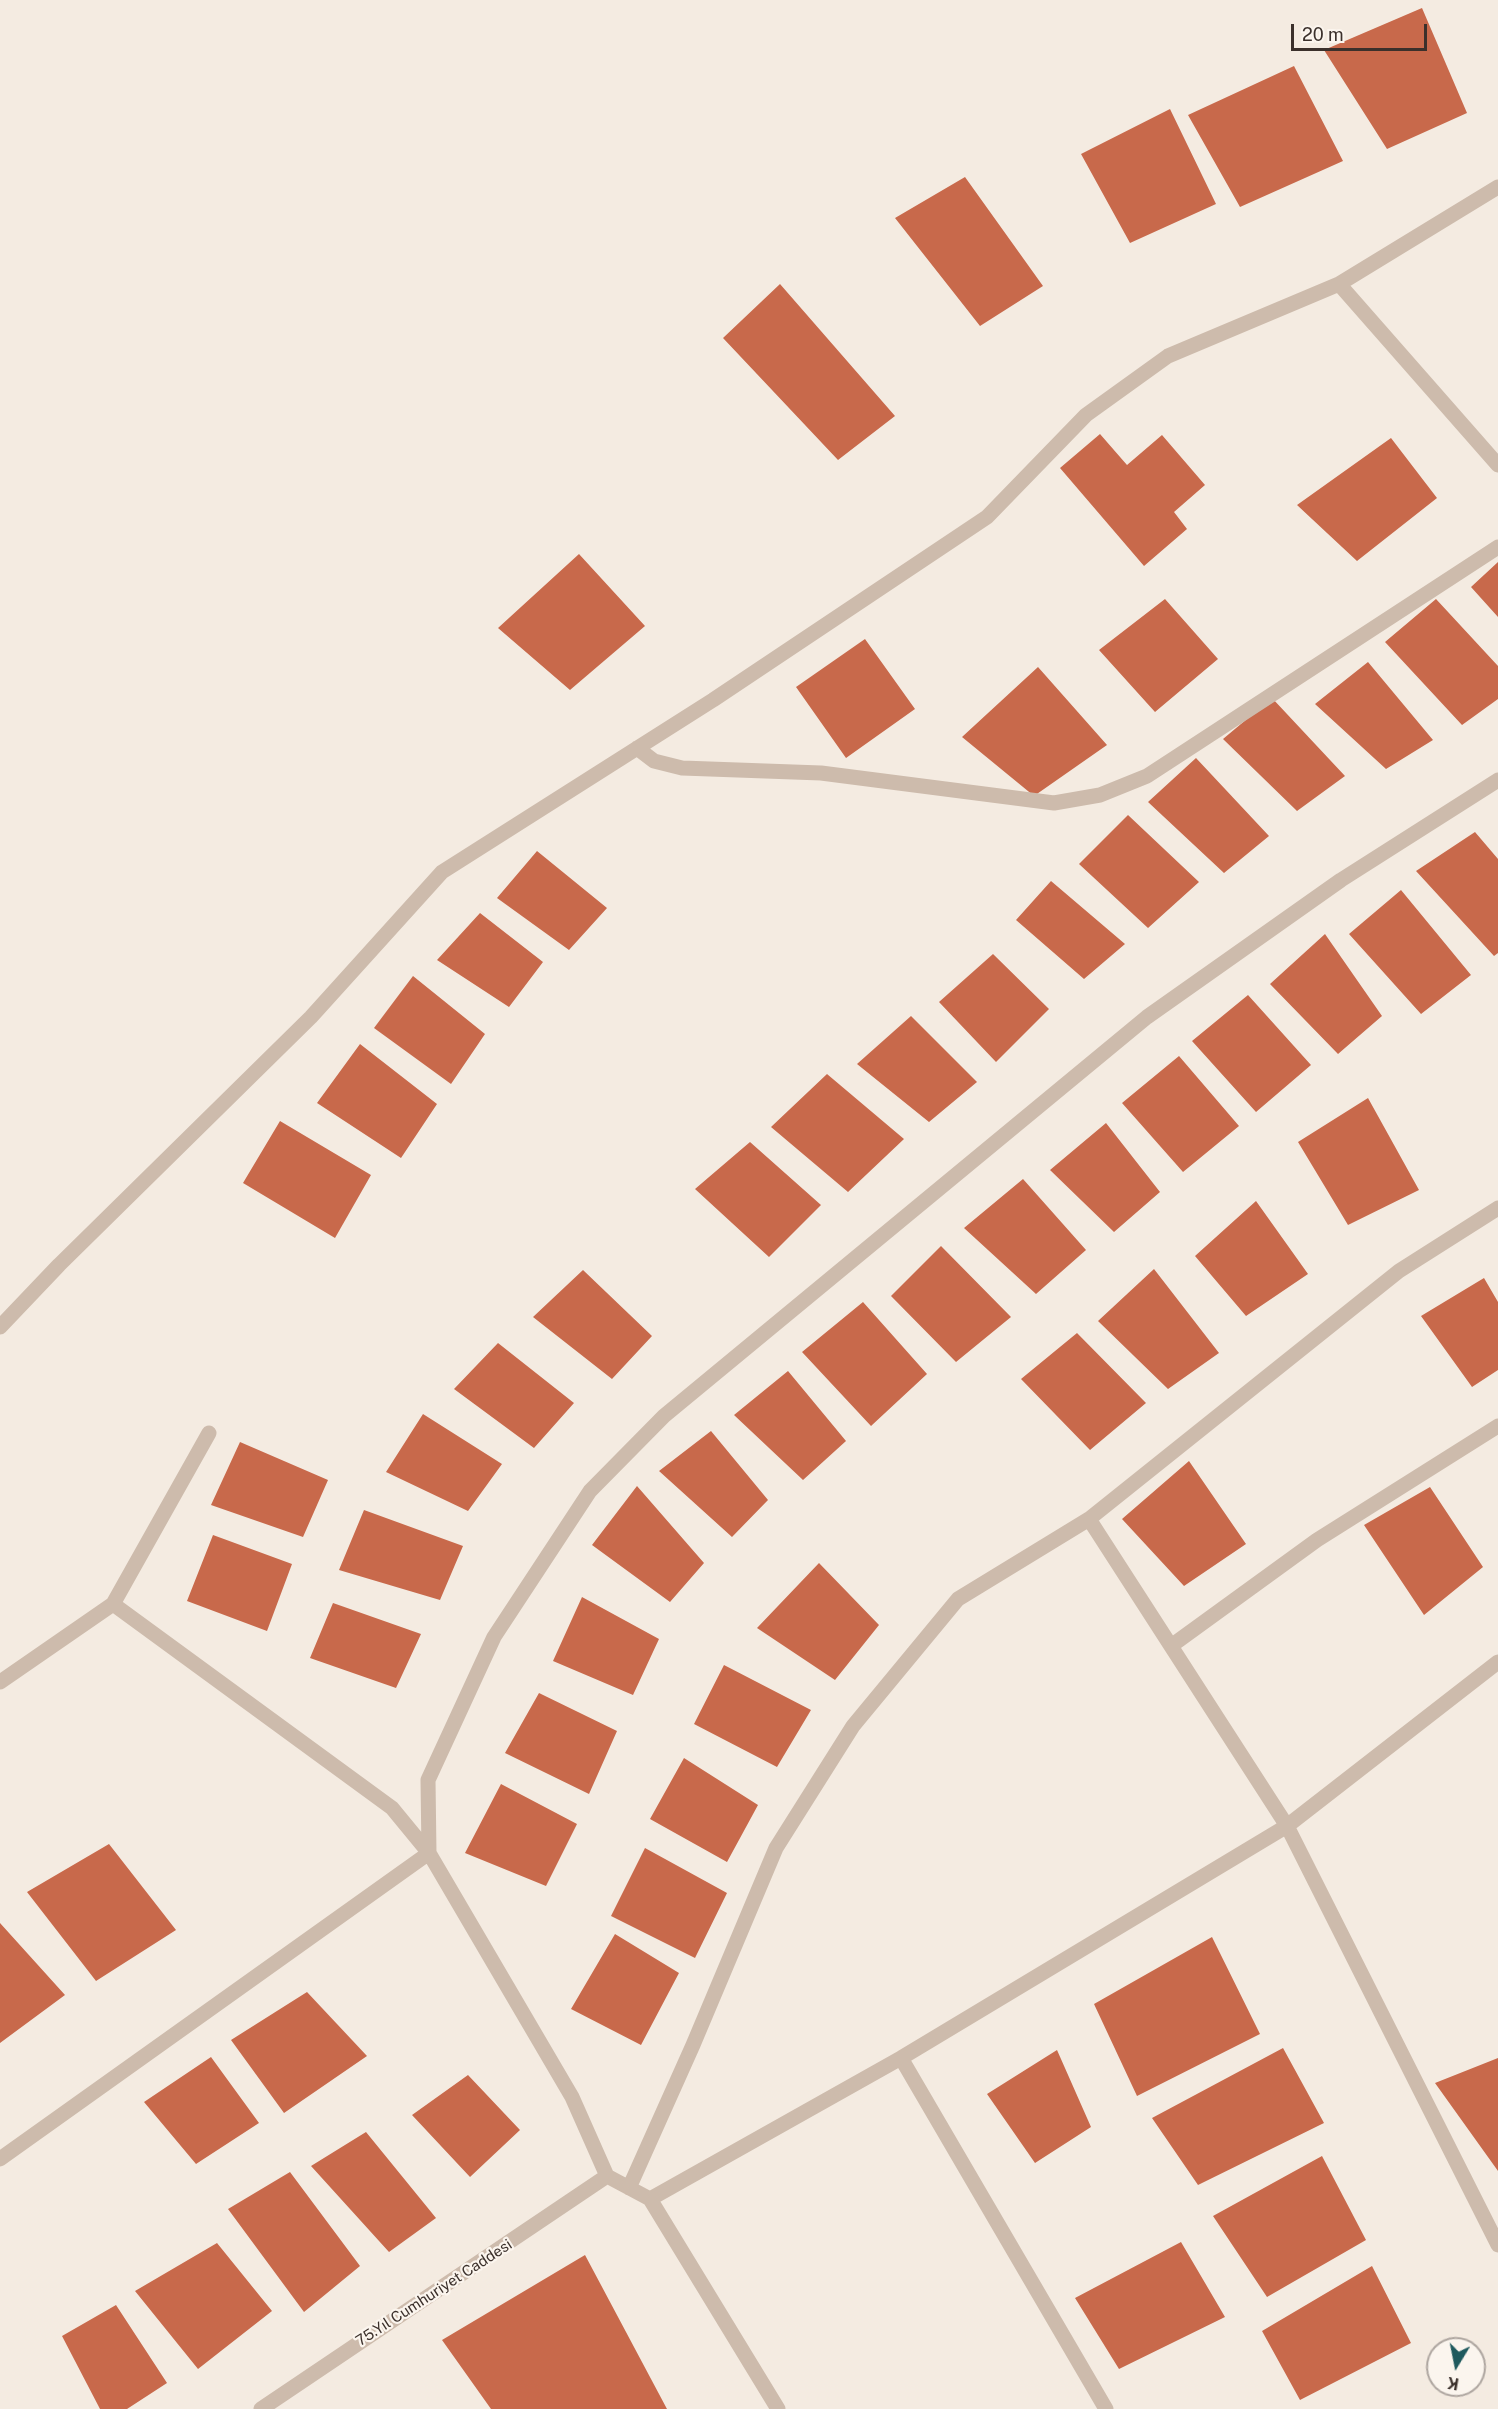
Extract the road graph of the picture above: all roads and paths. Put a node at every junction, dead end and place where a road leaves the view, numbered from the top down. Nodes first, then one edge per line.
1 (1498, 187) edge
2 (1339, 284) junction
3 (1498, 465) edge
4 (1498, 547) edge
5 (637, 748) junction
6 (1498, 780) edge
7 (1498, 1208) edge
8 (0, 1327) edge
9 (1498, 1426) edge
10 (208, 1432) dead end
11 (1089, 1519) junction
12 (113, 1604) junction
13 (1171, 1646) junction
14 (1498, 1662) edge
15 (0, 1682) edge
16 (1287, 1826) junction
17 (429, 1853) junction
18 (901, 2058) junction
19 (0, 2159) edge
20 (607, 2176) junction
21 (629, 2188) junction
22 (650, 2199) junction
23 (1498, 2245) edge
24 (261, 2409) edge
25 (778, 2409) edge
26 (1106, 2409) edge

1 - 2 street
2 - 3 street
2 - 5 street
4 - 5 street
5 - 8 street
6 - 17 street
7 - 11 street
9 - 13 street
10 - 12 street
11 - 13 street
11 - 21 street
12 - 15 street
12 - 17 street
13 - 16 street
14 - 16 street
16 - 18 street
16 - 23 street
17 - 19 street
17 - 20 street
18 - 22 street
18 - 26 street
20 - 21 street
20 - 24 street, 75.Yıl Cumhuriyet Caddesi
21 - 22 street
22 - 25 street

